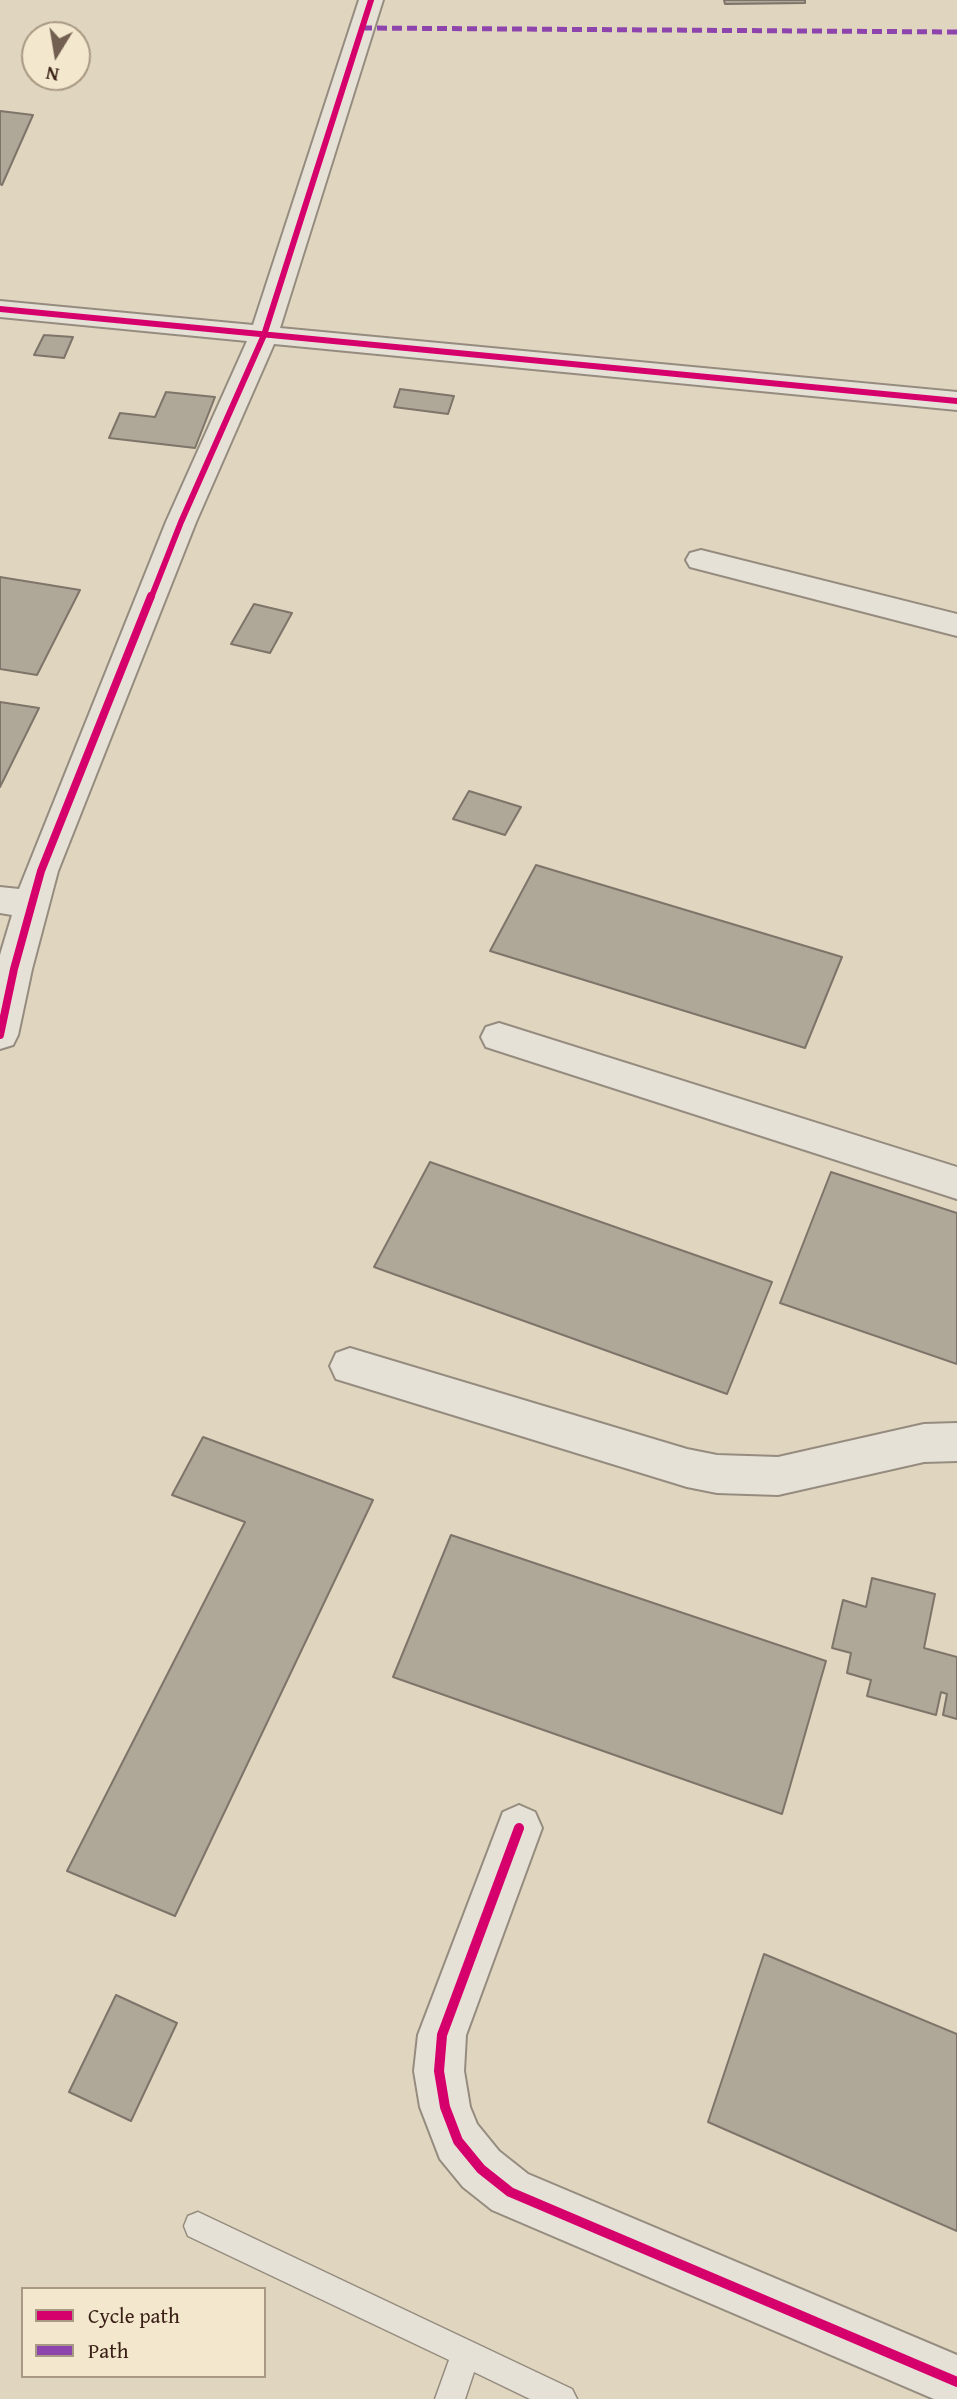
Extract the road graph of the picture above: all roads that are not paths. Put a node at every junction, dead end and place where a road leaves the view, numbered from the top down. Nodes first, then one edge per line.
1 (371, 0) edge
2 (0, 309) edge
3 (264, 335) junction
4 (957, 401) edge
5 (701, 560) dead end
6 (957, 625) edge
7 (16, 902) edge
8 (0, 1035) edge
9 (499, 1037) dead end
10 (957, 1183) edge
11 (350, 1366) dead end
12 (957, 1442) edge
13 (519, 1828) dead end
14 (198, 2226) dead end
15 (466, 2353) junction
16 (957, 2382) edge
17 (450, 2399) edge
18 (562, 2399) edge

1 - 3 street
2 - 3 street
3 - 4 street
3 - 7 street
5 - 6 street
7 - 8 street
9 - 10 street
11 - 12 street
13 - 16 street
14 - 15 lane
15 - 17 lane
15 - 18 lane

